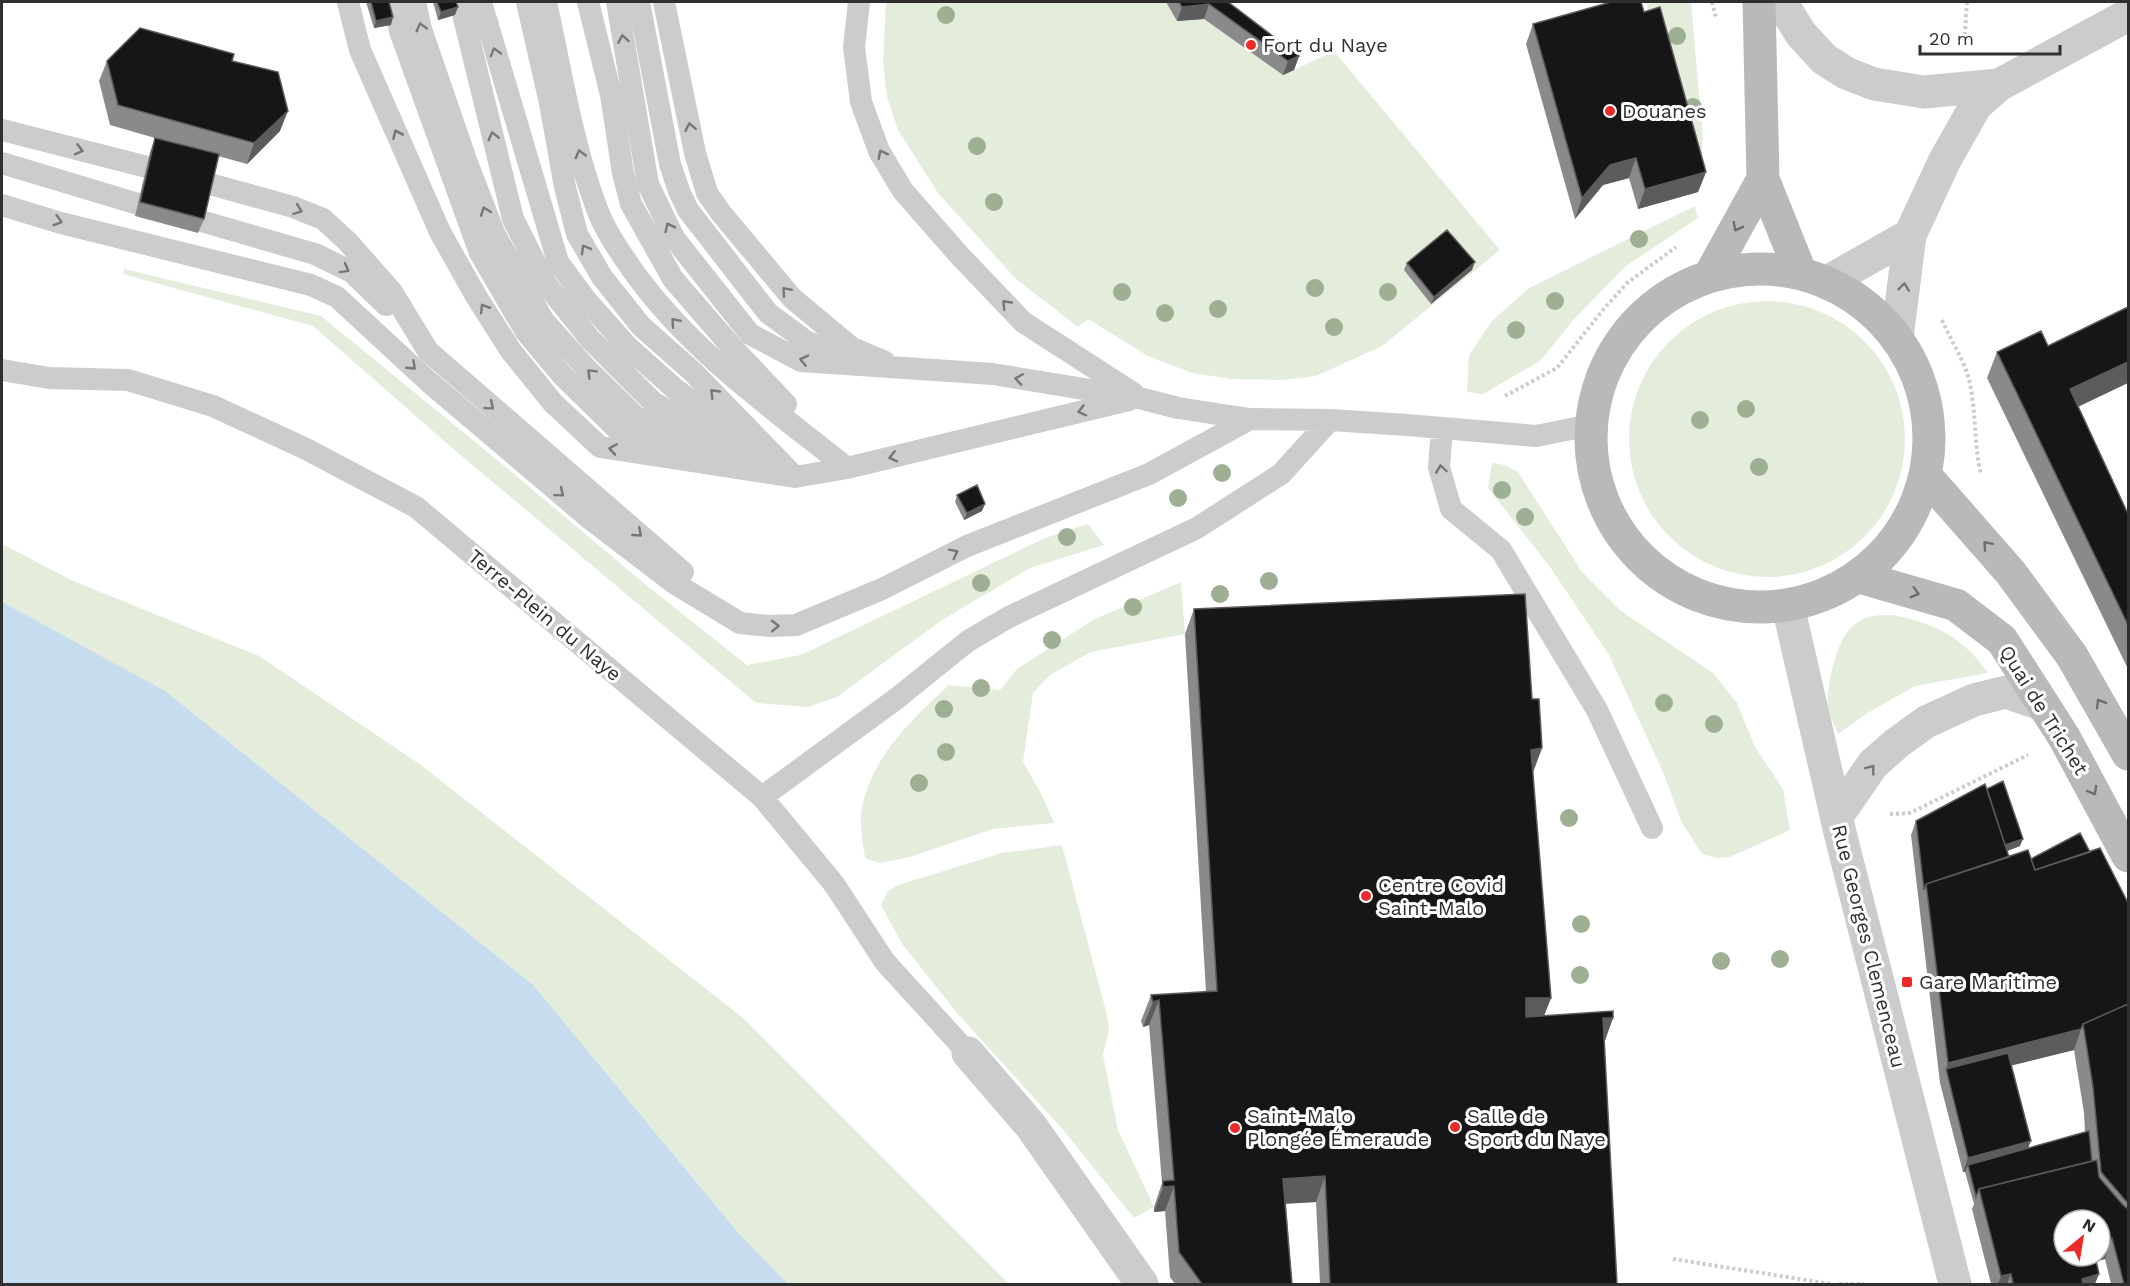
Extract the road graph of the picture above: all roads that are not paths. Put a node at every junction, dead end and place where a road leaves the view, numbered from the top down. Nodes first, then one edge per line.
1 (348, 2) edge
2 (393, 2) edge
3 (414, 2) edge
4 (460, 2) edge
5 (481, 2) edge
6 (527, 2) edge
7 (546, 2) edge
8 (588, 2) edge
9 (617, 2) edge
10 (639, 2) edge
11 (664, 2) edge
12 (859, 2) edge
13 (1759, 2) edge
14 (1781, 2) edge
15 (2128, 15) edge
16 (1999, 85) junction
17 (2, 116) edge
18 (10, 132) edge
19 (2, 163) edge
20 (147, 167) edge
21 (1763, 179) junction
22 (67, 182) junction
23 (210, 184) edge
24 (138, 204) edge
25 (2, 205) edge
26 (201, 221) edge
27 (1910, 235) junction
28 (1710, 275) junction
29 (1814, 278) junction
30 (1898, 338) junction
31 (428, 351) junction
32 (862, 366) junction
33 (903, 369) junction
34 (2, 370) edge
35 (1139, 398) junction
36 (1250, 418) junction
37 (1330, 420) junction
38 (1590, 425) junction
39 (1443, 428) junction
40 (848, 468) junction
41 (745, 470) junction
42 (1926, 476) junction
43 (795, 477) junction
44 (1859, 577) junction
45 (1788, 606) junction
46 (740, 623) junction
47 (2043, 705) junction
48 (2128, 754) edge
49 (762, 797) junction
50 (1836, 816) junction
51 (1652, 828) dead end
52 (2128, 856) edge
53 (968, 1053) joint
54 (1142, 1284) edge
55 (1955, 1284) edge

41 -> 1 lane
2 - 41 lane
41 -> 3 lane
43 -> 4 lane
43 -> 5 lane
43 -> 6 lane
40 -> 7 lane
8 - 40 lane
32 -> 9 lane
10 - 32 lane
33 -> 11 lane
35 -> 12 lane
13 - 21 main road
14 - 16 street
15 - 16 street
16 - 27 street
17 - 18 lane
18 -> 20 lane
18 - 22 lane
19 - 22 lane
21 -> 28 main road
21 - 29 main road
22 - 24 lane
23 -> 31 lane
25 -> 46 lane
26 -> 31 lane
27 - 29 street
30 -> 27 street
28 - 29 main road
28 - 38 main road
29 - 30 main road
30 - 42 main road
31 -> 46 lane
32 - 33 lane
35 -> 33 lane
34 - 49 lane, Terre-Plein du Naye
35 - 36 lane
35 -> 40 lane
36 - 37 lane
46 -> 36 lane
37 - 39 lane
37 - 49 lane
38 - 39 lane
38 - 45 main road
51 -> 39 lane
40 - 43 lane
41 - 43 lane
42 - 44 main road
48 -> 42 main road
44 - 45 main road
44 -> 47 main road, Quai de Trichet
45 - 50 street, Rue Georges Clemenceau
50 -> 47 street
47 -> 52 main road, Quai de Trichet
49 - 53 lane, Terre-Plein du Naye
50 - 55 street, Rue Georges Clemenceau
53 - 54 street

